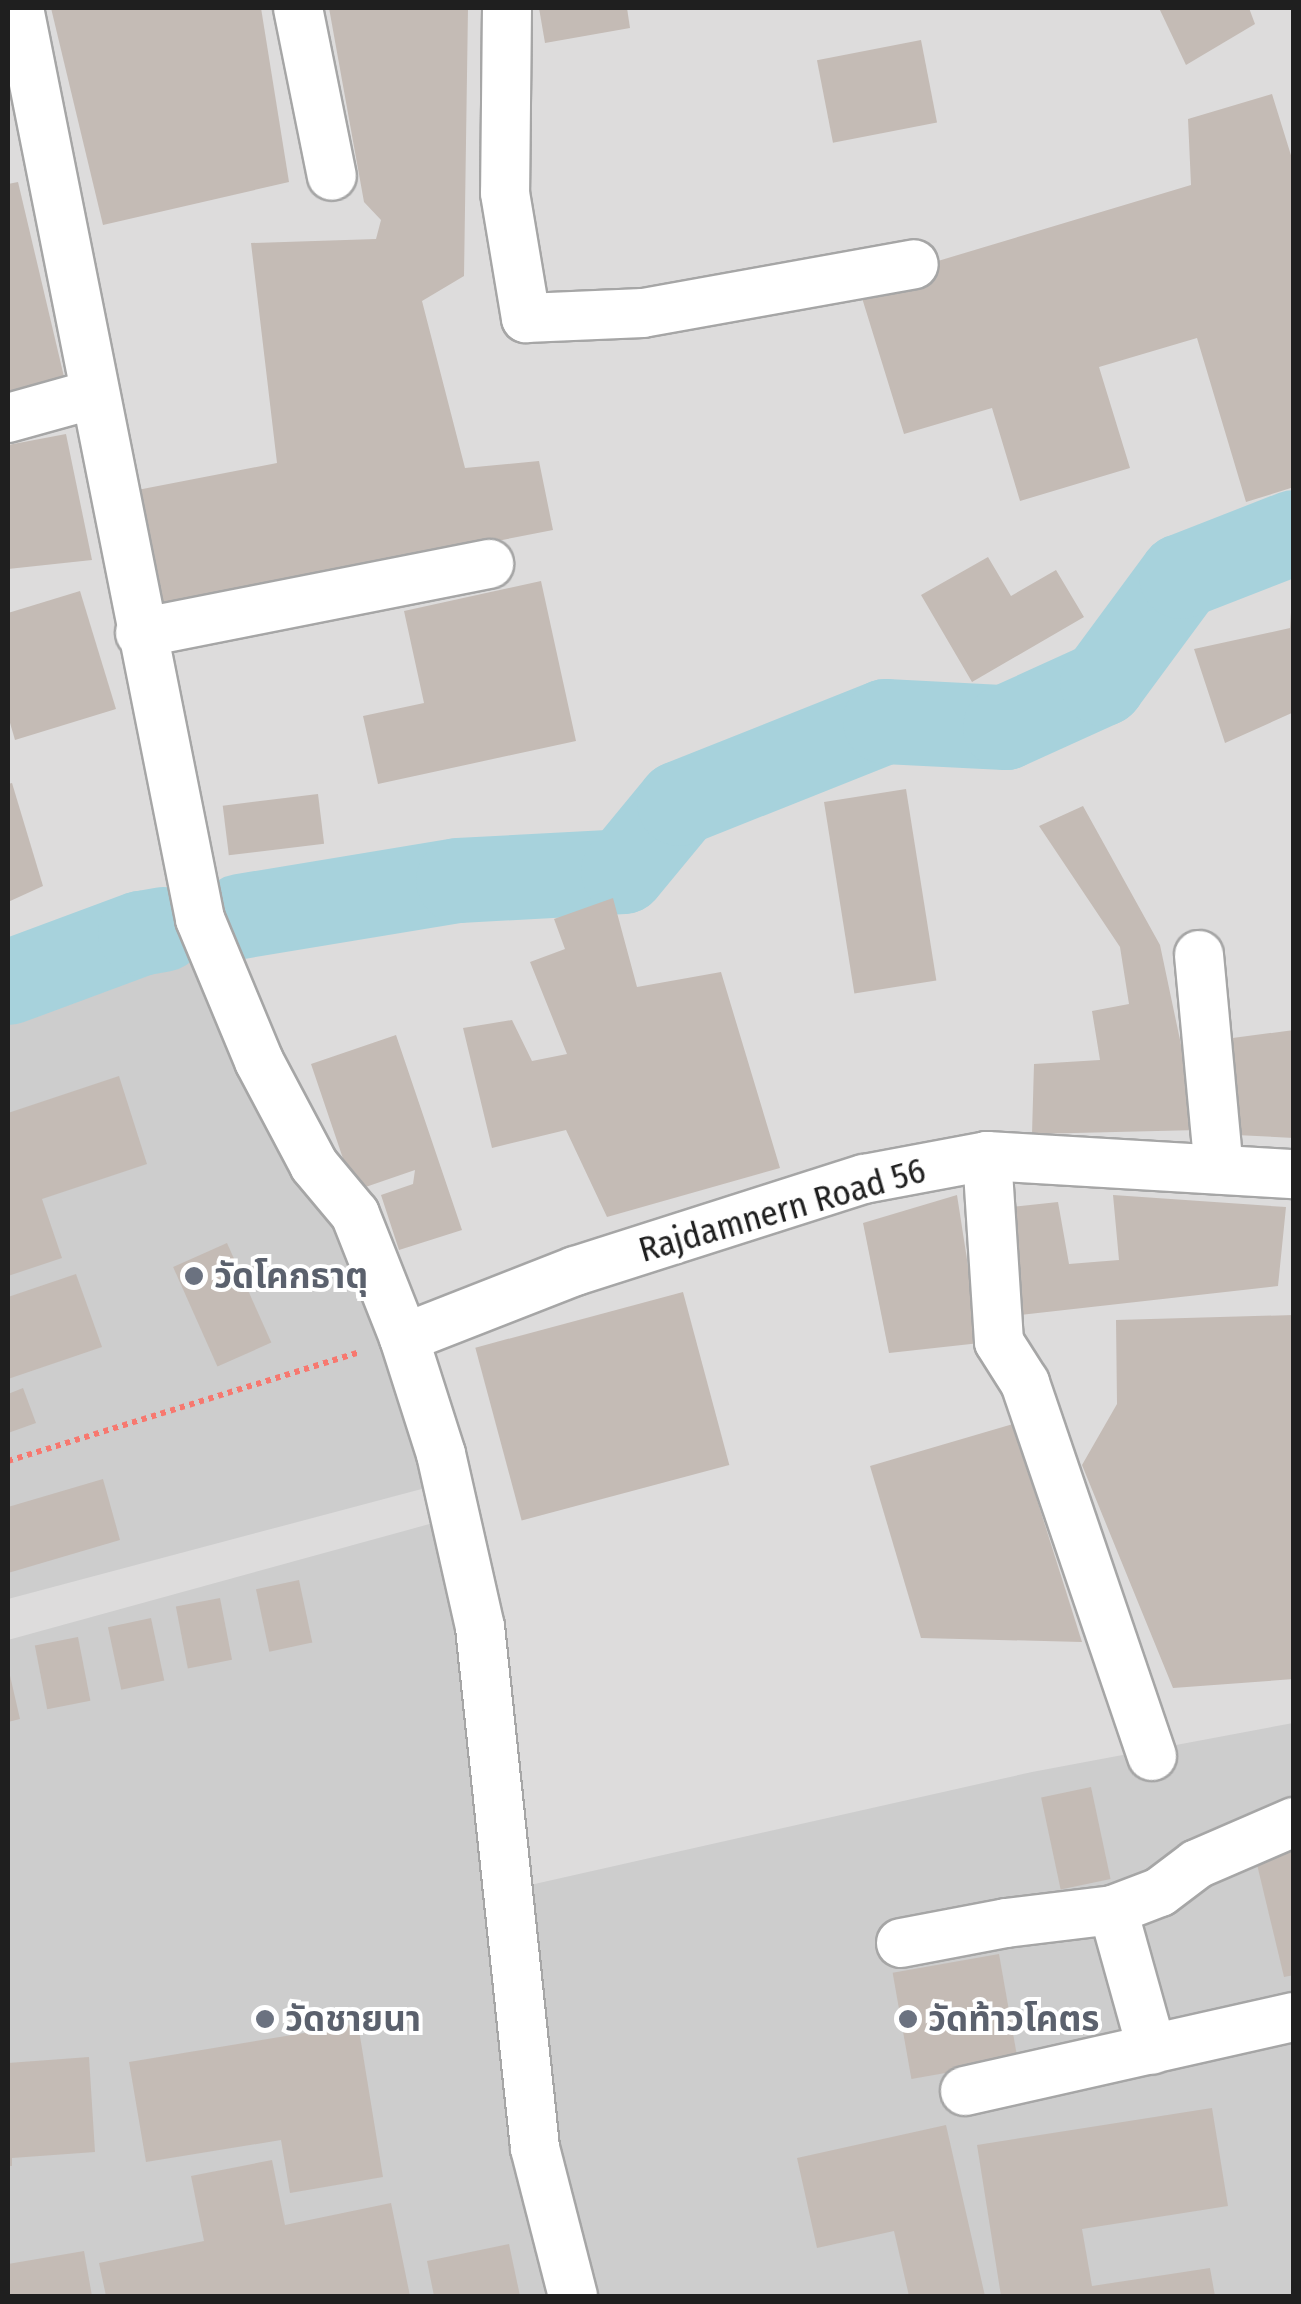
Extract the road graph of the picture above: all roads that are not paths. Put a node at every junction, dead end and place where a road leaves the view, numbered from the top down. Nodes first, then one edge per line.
1 (19, 8) edge
2 (298, 8) edge
3 (507, 8) edge
4 (332, 176) dead end
5 (914, 264) dead end
6 (94, 394) junction
7 (8, 418) edge
8 (489, 564) dead end
9 (140, 633) junction
10 (1200, 955) dead end
11 (987, 1156) junction
12 (1219, 1169) junction
13 (1294, 1174) edge
14 (404, 1338) junction
15 (1152, 1756) dead end
16 (1294, 1822) edge
17 (1113, 1910) junction
18 (901, 1943) dead end
19 (1294, 2017) edge
20 (1152, 2050) junction
21 (965, 2090) dead end
22 (573, 2296) edge

1 - 6 street
2 - 4 street
3 - 5 street
6 - 7 street
6 - 9 street
8 - 9 street
9 - 14 street
10 - 12 street
11 - 12 street, Rajdamnern Road 56
11 - 14 street, Rajdamnern Road 56
11 - 15 street
12 - 13 street, Rajdamnern Road 56
14 - 22 street
16 - 17 street
17 - 18 street
17 - 20 street
19 - 20 street
20 - 21 street

